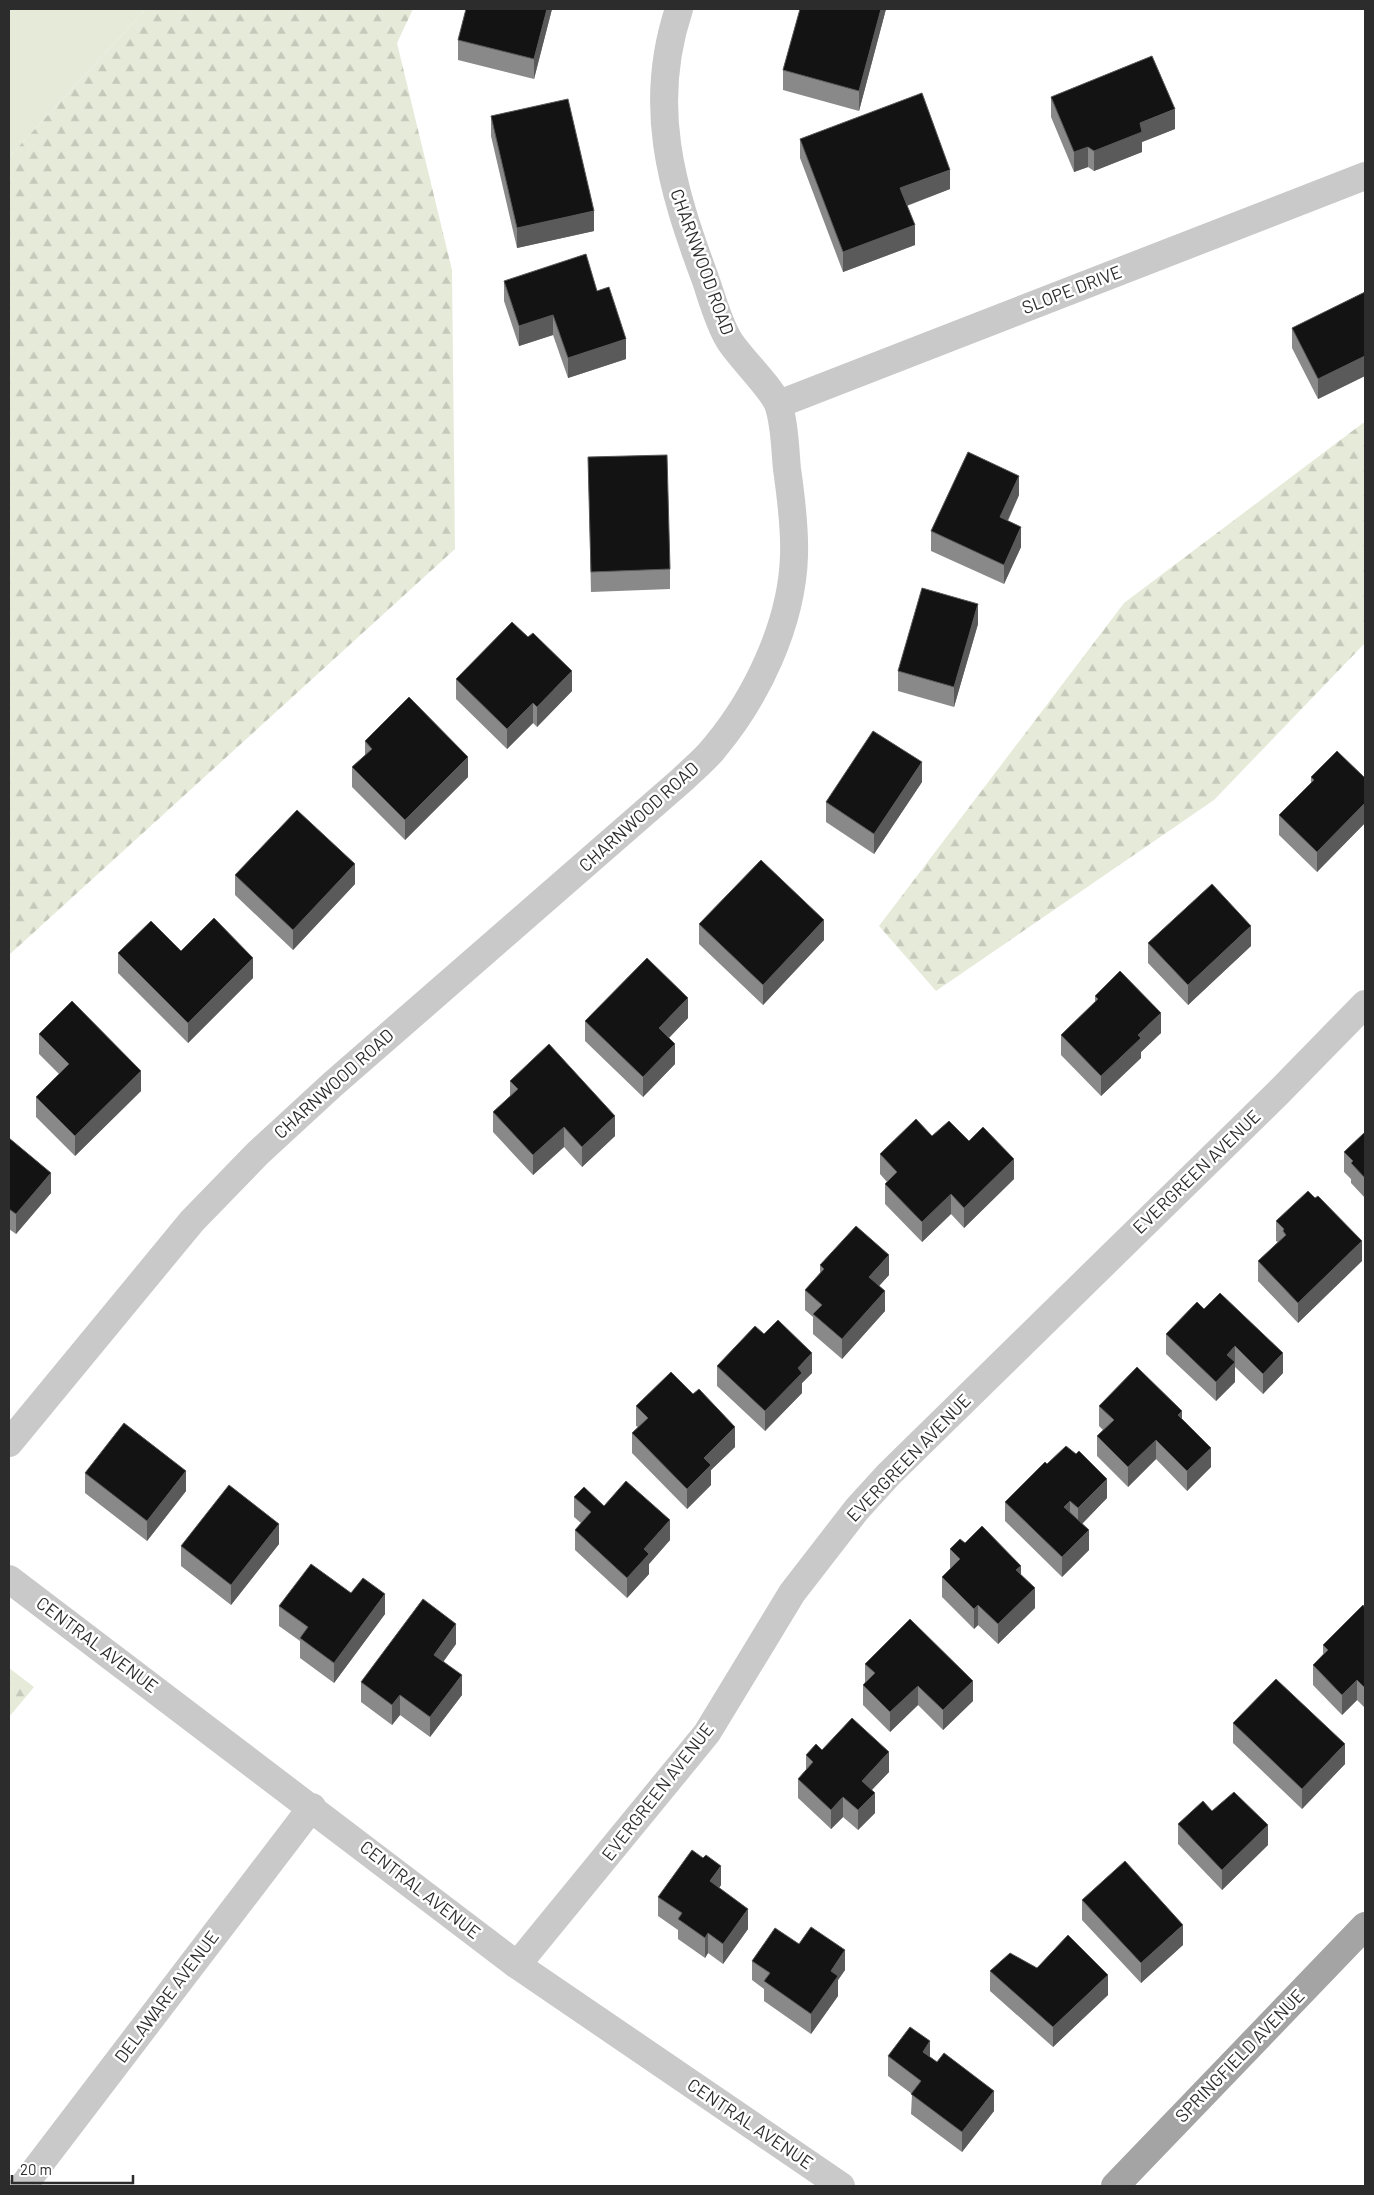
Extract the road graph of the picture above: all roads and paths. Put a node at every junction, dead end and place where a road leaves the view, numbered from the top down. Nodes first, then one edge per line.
1 (679, 9) edge
2 (1365, 176) edge
3 (779, 404) junction
4 (1365, 1004) edge
5 (9, 1444) edge
6 (9, 1579) edge
7 (312, 1807) junction
8 (1365, 1926) edge
9 (518, 1965) junction
10 (23, 2186) edge
11 (841, 2186) edge
12 (1115, 2186) edge

1 - 3 street, CHARNWOOD ROAD
2 - 3 street, SLOPE DRIVE
3 - 5 street, CHARNWOOD ROAD
4 - 9 street, EVERGREEN AVENUE
6 - 7 street, CENTRAL AVENUE
7 - 9 street, CENTRAL AVENUE
7 - 10 street, DELAWARE AVENUE
8 - 12 main road, SPRINGFIELD AVENUE
9 - 11 street, CENTRAL AVENUE

